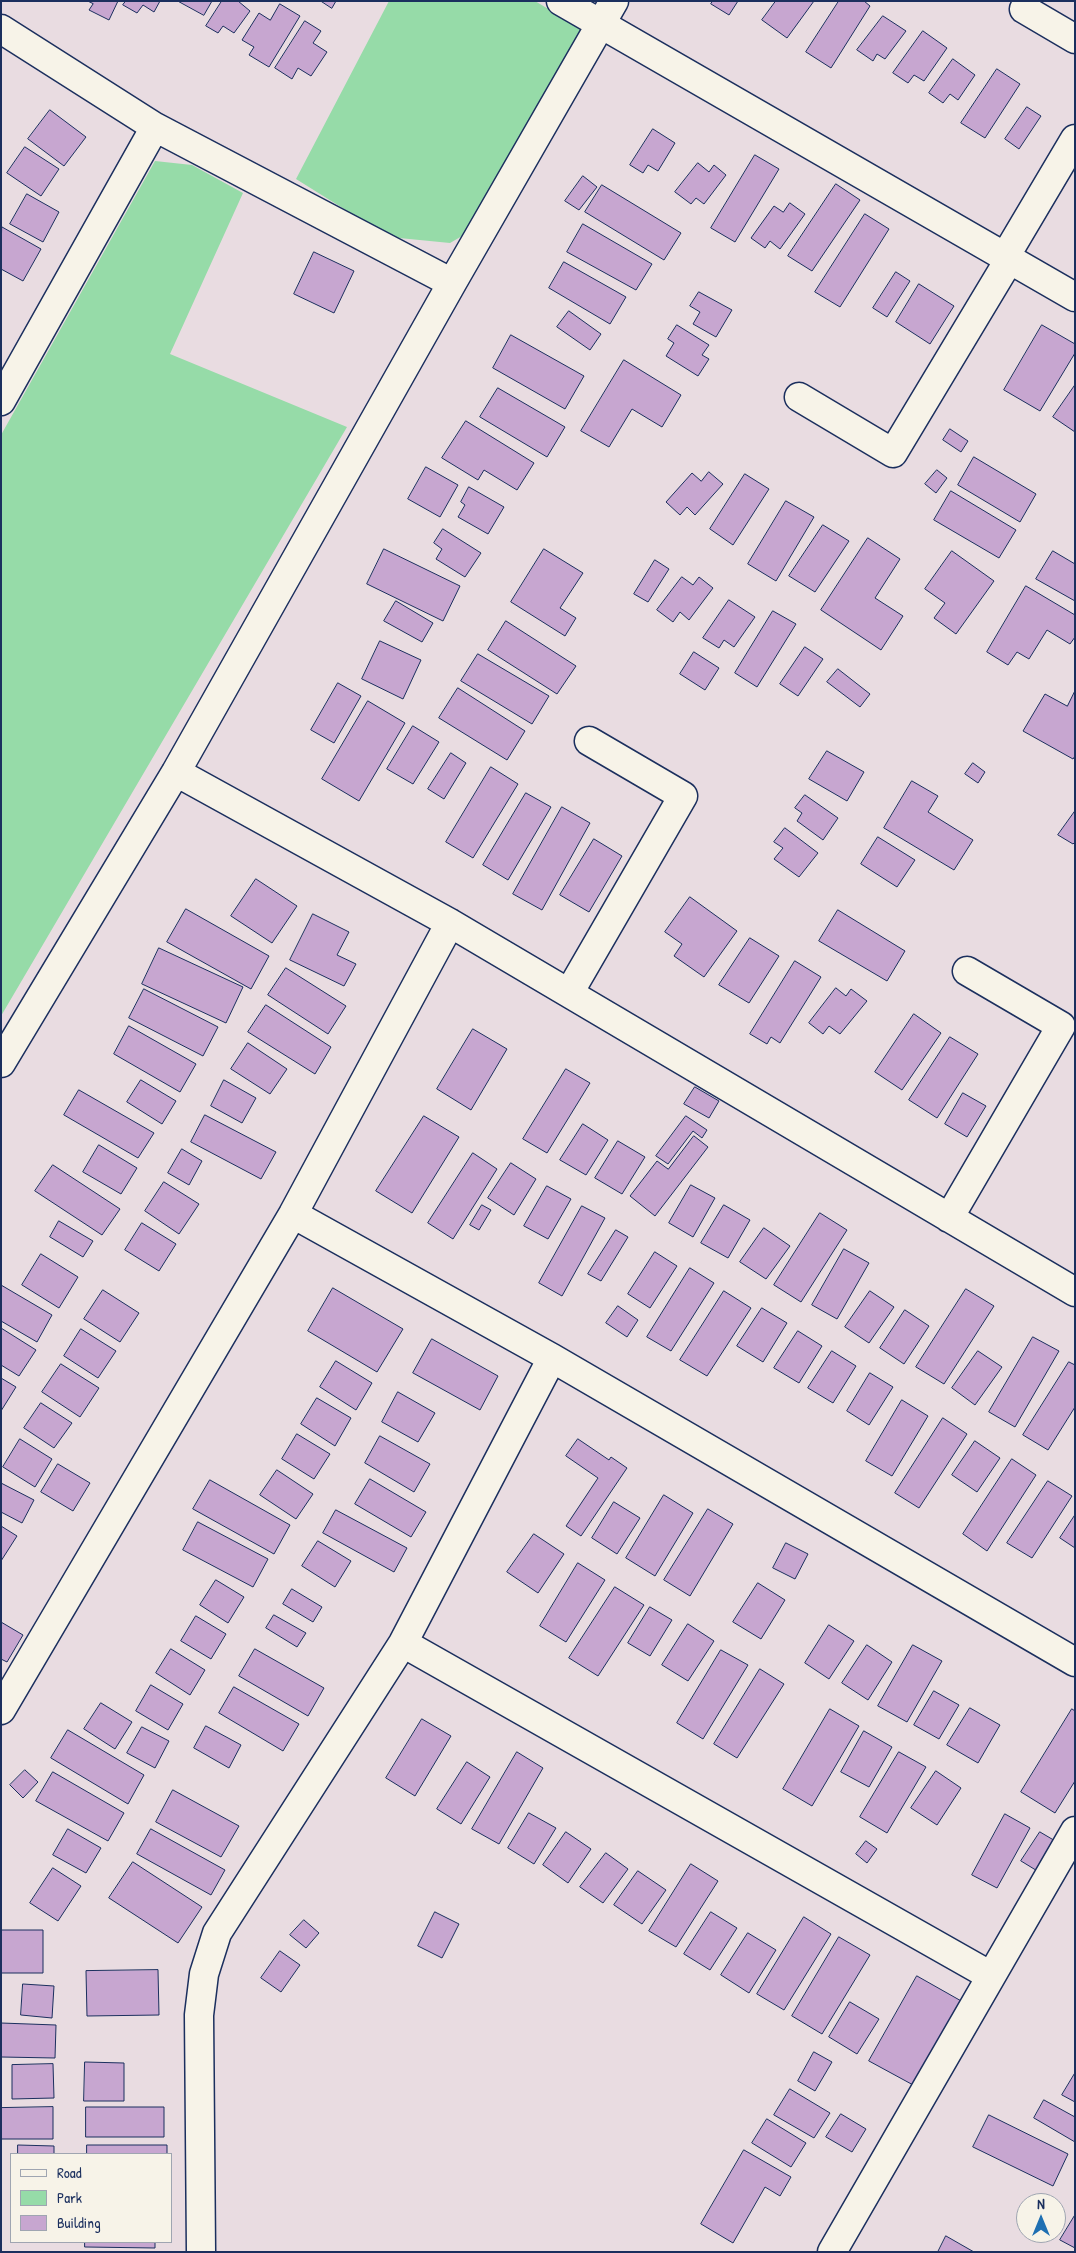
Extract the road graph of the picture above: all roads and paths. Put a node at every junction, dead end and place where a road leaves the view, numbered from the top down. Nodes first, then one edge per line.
1 (560, 1) edge
2 (614, 1) edge
3 (1024, 9) dead end
4 (601, 25) junction
5 (1, 29) edge
6 (1075, 38) edge
7 (155, 127) junction
8 (1075, 139) edge
9 (1007, 258) junction
10 (452, 283) junction
11 (1075, 297) edge
12 (799, 397) dead end
13 (1, 401) edge
14 (589, 741) dead end
15 (176, 772) junction
16 (450, 923) junction
17 (967, 970) dead end
18 (568, 993) junction
19 (1, 1063) edge
20 (293, 1214) junction
21 (949, 1218) junction
22 (1075, 1292) edge
23 (552, 1358) junction
24 (402, 1643) junction
25 (1075, 1662) edge
26 (1, 1710) edge
27 (1075, 1831) edge
28 (991, 1976) junction
29 (201, 2252) edge
30 (832, 2252) edge

1 - 4 street
2 - 4 street
3 - 6 street
4 - 9 street
4 - 10 street
5 - 7 street
7 - 10 street
7 - 13 street
8 - 9 street
9 - 11 street
9 - 12 street
10 - 15 street
14 - 18 street
15 - 16 street
15 - 19 street
16 - 18 street
16 - 20 street
17 - 21 street
18 - 21 street
20 - 23 street
20 - 26 street
21 - 22 street
23 - 24 street
23 - 25 street
24 - 28 street
24 - 29 street
27 - 28 street
28 - 30 street

